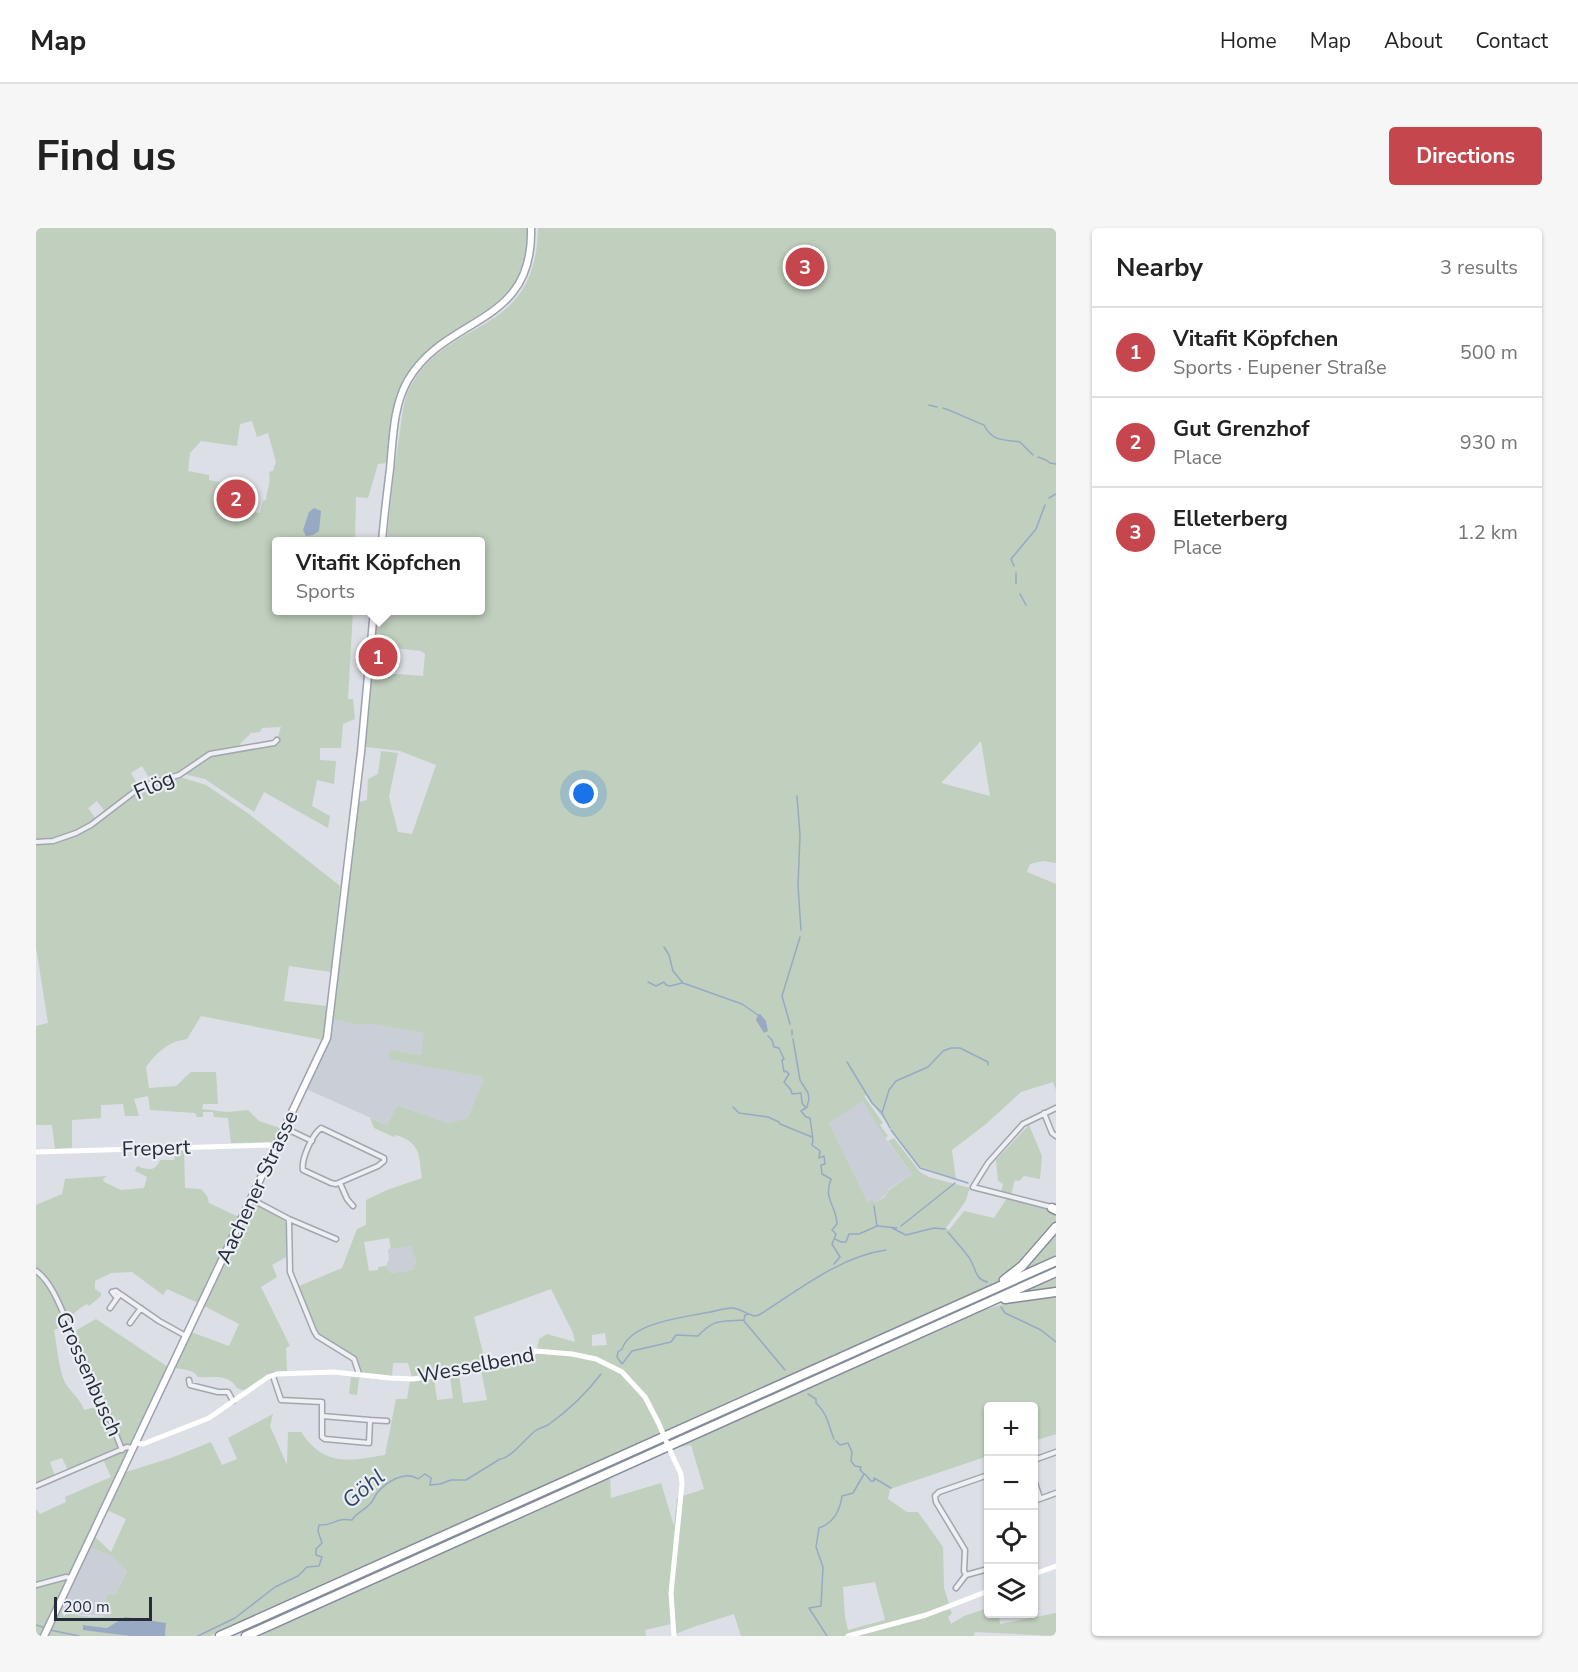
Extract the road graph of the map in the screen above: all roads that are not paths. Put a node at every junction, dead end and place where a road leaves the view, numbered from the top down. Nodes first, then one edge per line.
1 (531, 228) edge
2 (383, 537) edge
3 (373, 615) edge
4 (277, 740) dead end
5 (36, 842) edge
6 (1056, 1108) edge
7 (1044, 1113) junction
8 (285, 1128) junction
9 (1056, 1136) edge
10 (312, 1141) junction
11 (275, 1147) junction
12 (36, 1152) edge
13 (340, 1183) junction
14 (251, 1199) junction
15 (353, 1206) dead end
16 (1055, 1209) edge
17 (289, 1219) junction
18 (1056, 1227) edge
19 (336, 1239) dead end
20 (1056, 1261) edge
21 (36, 1270) edge
22 (1056, 1272) edge
23 (992, 1290) junction
24 (1056, 1293) edge
25 (985, 1304) junction
26 (110, 1308) dead end
27 (141, 1308) junction
28 (130, 1323) dead end
29 (186, 1336) junction
30 (359, 1374) junction
31 (273, 1375) junction
32 (189, 1380) dead end
33 (234, 1402) junction
34 (322, 1416) junction
35 (370, 1420) junction
36 (387, 1421) dead end
37 (134, 1446) junction
38 (122, 1450) junction
39 (1056, 1452) edge
40 (1038, 1459) edge
41 (984, 1476) edge
42 (36, 1486) edge
43 (1038, 1492) edge
44 (1054, 1493) edge
45 (1040, 1498) joint
46 (1056, 1502) edge
47 (1056, 1566) edge
48 (984, 1570) edge
49 (1038, 1573) edge
50 (966, 1575) junction
51 (71, 1578) junction
52 (36, 1585) edge
53 (956, 1588) dead end
54 (984, 1593) edge
55 (46, 1631) edge
56 (248, 1635) edge
57 (220, 1636) edge
58 (674, 1636) edge
59 (848, 1636) edge

1 - 2 main road
3 - 8 main road, Aachener Strasse
4 - 5 street, Flög
6 - 7 street
7 - 9 street
7 - 16 street
8 - 10 street
8 - 11 main road, Aachener Strasse
10 - 13 street
10 - 13 street
11 - 12 street, Frepert
11 - 14 main road, Aachener Strasse
13 - 15 street
14 - 17 street
14 - 29 main road, Aachener Strasse
17 - 19 street
17 - 30 street
18 - 23 highway
20 - 23 highway
21 - 38 street, Grossenbusch
22 - 25 highway
23 - 57 highway
24 - 25 highway
25 - 56 highway
26 - 27 street
27 - 28 street
27 - 29 street
29 - 37 main road, Aachener Strasse
30 - 31 street, Wesselbend
30 - 58 street, Wesselbend, bridge
31 - 33 street, Wesselbend
31 - 34 street
32 - 33 street
33 - 37 street, Wesselbend
34 - 35 street
34 - 35 street
35 - 36 street
37 - 38 street
37 - 51 main road, Aachener Strasse
38 - 42 street
39 - 40 street
41 - 50 street
43 - 45 street
44 - 45 street
44 - 46 street
47 - 49 street
48 - 50 street
50 - 53 street
51 - 52 street
51 - 55 main road, Aachener Strasse
54 - 59 street

